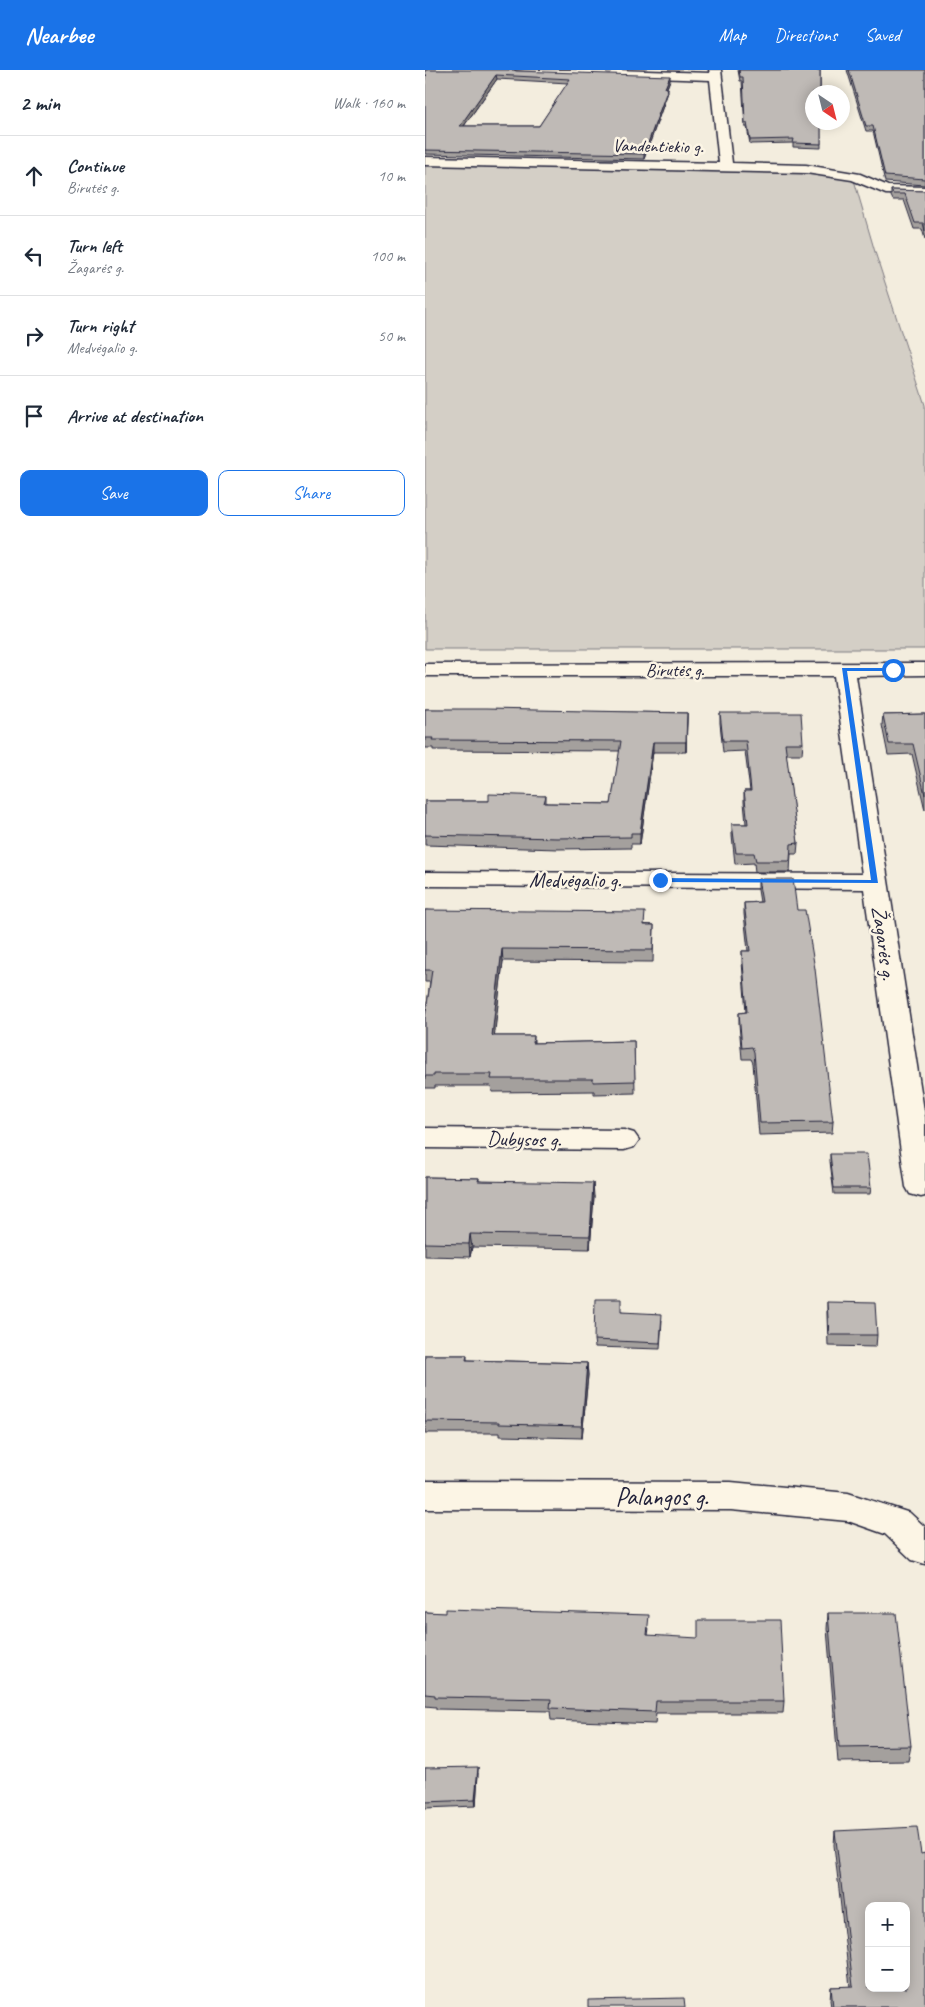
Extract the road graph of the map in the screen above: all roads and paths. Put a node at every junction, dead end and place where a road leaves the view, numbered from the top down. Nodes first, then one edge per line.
1 (516, 70) edge
2 (715, 74) edge
3 (425, 161) edge
4 (726, 166) junction
5 (925, 191) edge
6 (844, 669) junction
7 (425, 670) edge
8 (925, 670) edge
9 (425, 879) edge
10 (875, 882) junction
11 (425, 1138) edge
12 (624, 1140) dead end
13 (921, 1186) dead end
14 (425, 1496) edge
15 (925, 1549) edge

1 - 2 street
2 - 4 street
3 - 4 street, Vandentiekio g.
4 - 5 street, Vandentiekio g.
6 - 7 street, Birutės g.
6 - 8 street, Birutės g.
6 - 10 street, Žagarės g.
9 - 10 street, Medvėgalio g.
10 - 13 street, Žagarės g.
11 - 12 street, Dubysos g.
14 - 15 street, Palangos g.

